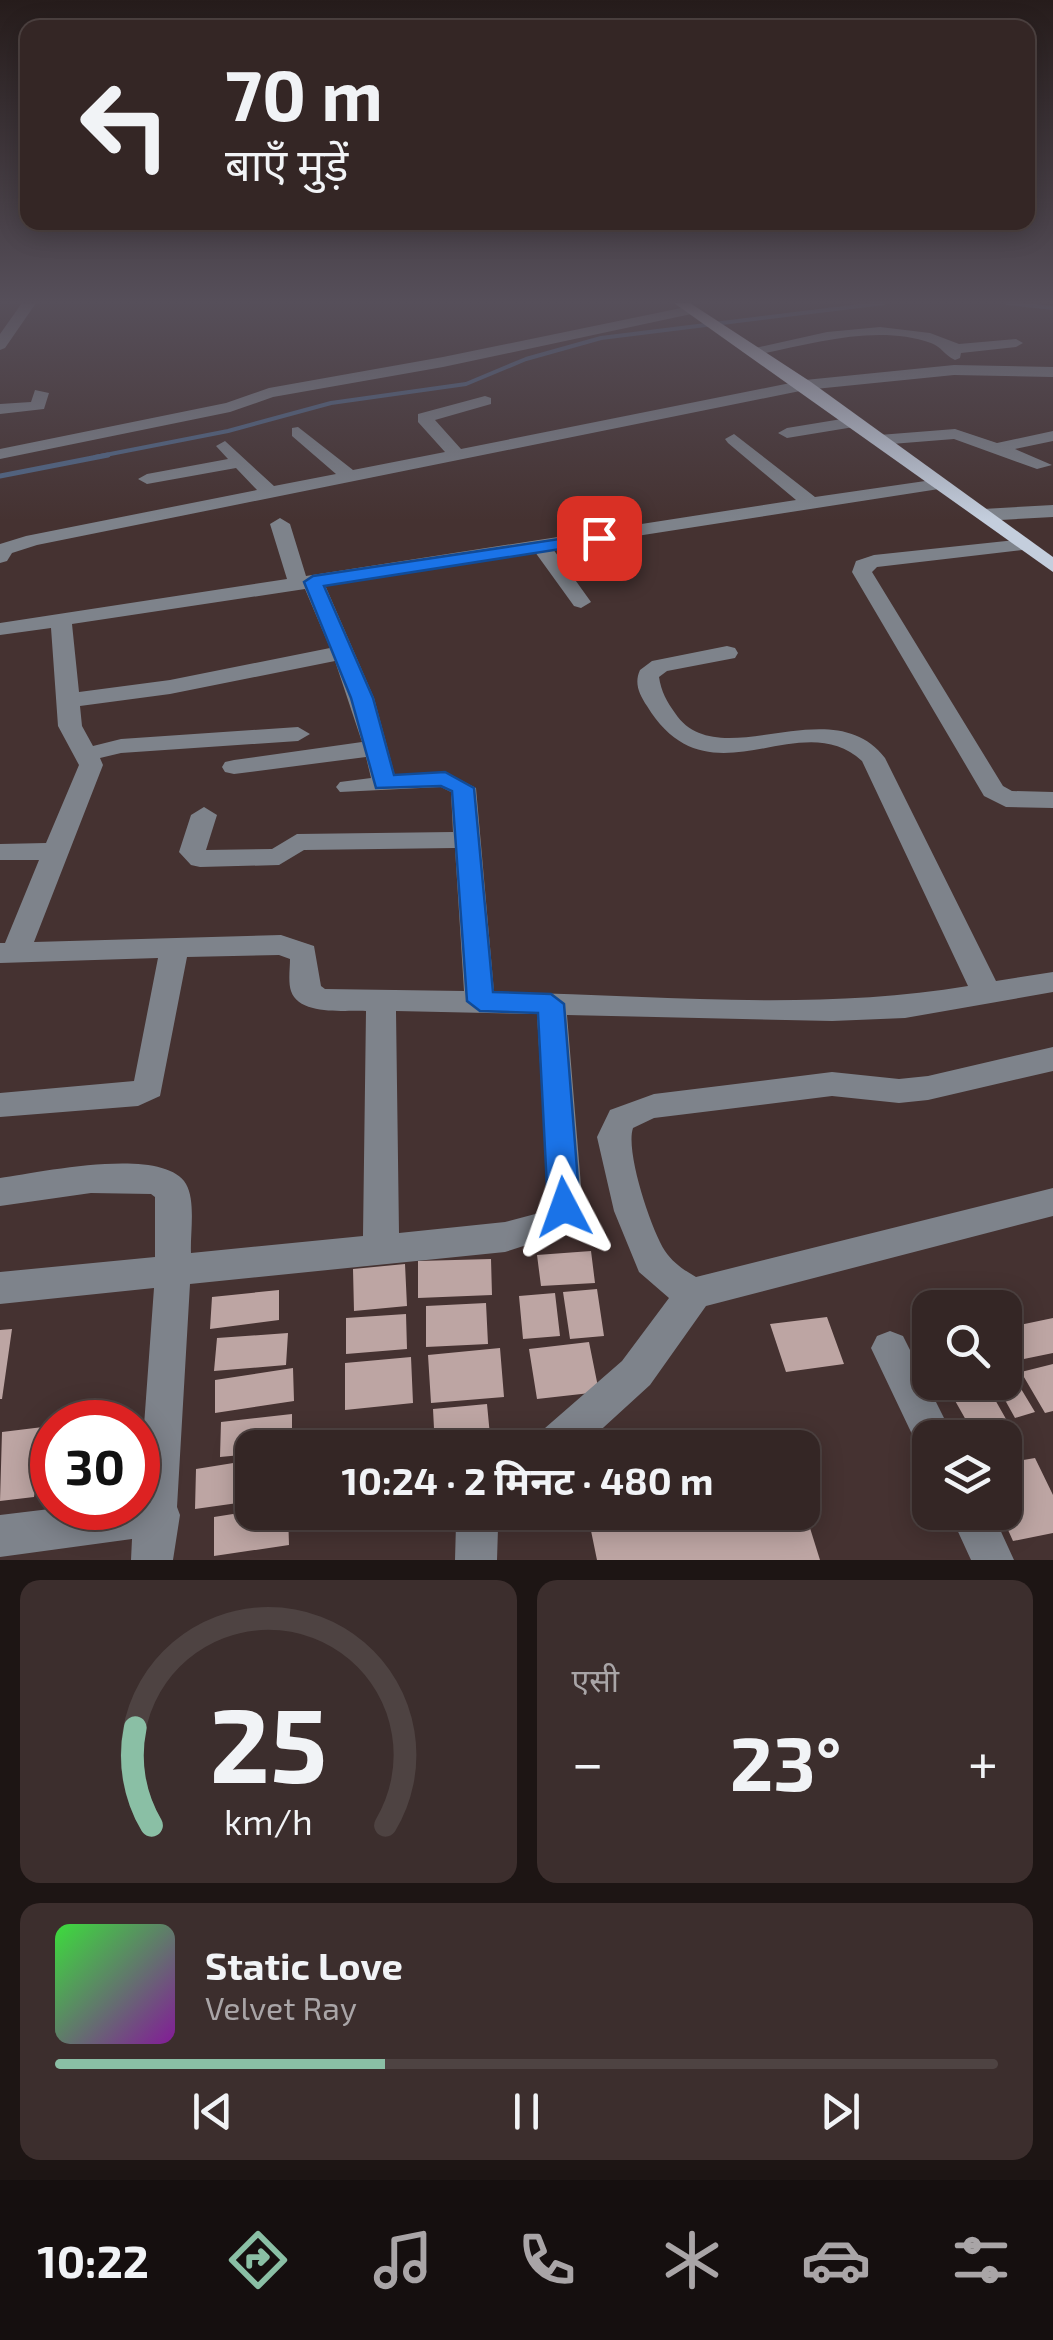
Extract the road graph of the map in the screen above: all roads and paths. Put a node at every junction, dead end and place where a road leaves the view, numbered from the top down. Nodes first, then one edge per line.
1 (351, 376) edge
2 (790, 376) edge
3 (909, 376) edge
4 (805, 385) junction
5 (41, 393) dead end
6 (484, 401) dead end
7 (0, 410) edge
8 (854, 422) junction
9 (298, 432) dead end
10 (787, 433) dead end
11 (1053, 436) edge
12 (734, 440) dead end
13 (879, 440) junction
14 (225, 446) dead end
15 (1002, 447) junction
16 (455, 453) junction
17 (0, 454) edge
18 (242, 462) junction
19 (1042, 465) dead end
20 (348, 476) junction
21 (147, 479) dead end
22 (940, 484) junction
23 (270, 493) junction
24 (812, 504) junction
25 (1053, 511) edge
26 (983, 515) junction
27 (280, 524) dead end
28 (1024, 545) junction
29 (542, 548) junction
30 (0, 557) edge
31 (1050, 562) edge
32 (0, 573) edge
33 (306, 583) junction
34 (581, 602) dead end
35 (61, 622) junction
36 (0, 629) edge
37 (340, 653) junction
38 (727, 653) dead end
39 (66, 701) junction
40 (298, 734) dead end
41 (375, 748) junction
42 (88, 754) junction
43 (234, 768) dead end
44 (384, 783) junction
45 (349, 787) dead end
46 (1053, 800) edge
47 (204, 815) dead end
48 (466, 840) junction
49 (58, 851) junction
50 (0, 852) edge
51 (174, 950) junction
52 (8, 953) edge
53 (1053, 982) edge
54 (987, 994) junction
55 (480, 1001) junction
56 (382, 1003) junction
57 (551, 1004) junction
58 (1053, 1059) edge
59 (0, 1105) edge
60 (0, 1192) edge
61 (1053, 1202) edge
62 (380, 1250) junction
63 (173, 1272) junction
64 (0, 1288) edge
65 (694, 1293) junction
66 (890, 1348) dead end
67 (925, 1420) edge
68 (571, 1430) edge
69 (160, 1483) edge
70 (45, 1530) edge
71 (156, 1530) edge
72 (478, 1530) edge
73 (979, 1530) edge
74 (0, 1536) edge
75 (152, 1560) edge
76 (476, 1560) edge
77 (993, 1560) edge

1 - 17 street
2 - 4 main road
3 - 4 street
4 - 8 main road
4 - 16 street
5 - 7 street
6 - 16 street
8 - 10 street
8 - 13 main road
9 - 20 street
11 - 15 street
12 - 24 street
13 - 15 street
13 - 22 main road
14 - 18 street
15 - 19 street
16 - 20 street
18 - 21 street
18 - 23 street
20 - 23 street
22 - 24 street
22 - 26 main road
23 - 30 street
24 - 29 street
25 - 26 street
26 - 28 main road
27 - 33 street
28 - 31 main road
28 - 46 street
29 - 33 street
29 - 34 street
30 - 32 street
33 - 35 street
33 - 37 street
35 - 36 street
35 - 39 street
37 - 39 street
37 - 41 street
38 - 54 street
39 - 42 street
40 - 42 street
41 - 43 street
41 - 44 street
42 - 49 street
44 - 45 street
44 - 48 street
47 - 48 street
48 - 55 street
49 - 50 street
49 - 52 street
51 - 52 street
51 - 56 street
51 - 59 street
53 - 54 street
54 - 57 street
55 - 56 street
55 - 57 street
56 - 62 street
57 - 62 street
58 - 65 street
60 - 63 street
61 - 65 street
62 - 63 street
63 - 64 street
63 - 69 street
65 - 68 street
66 - 67 street
70 - 74 street
71 - 75 street
72 - 76 street
73 - 77 street

